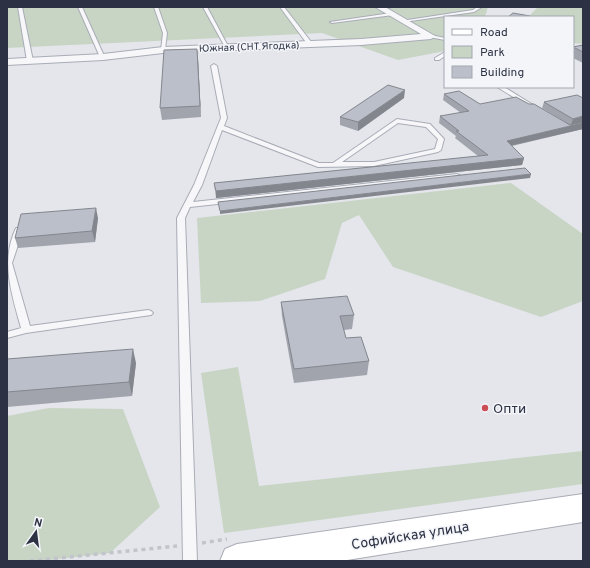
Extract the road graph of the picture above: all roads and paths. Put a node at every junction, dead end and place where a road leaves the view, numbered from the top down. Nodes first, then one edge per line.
1 (20, 7) edge
2 (80, 7) edge
3 (156, 7) edge
4 (205, 7) edge
5 (283, 7) edge
6 (291, 7) edge
7 (480, 7) edge
8 (385, 9) edge
9 (403, 21) junction
10 (332, 22) dead end
11 (431, 36) junction
12 (444, 38) edge
13 (310, 44) junction
14 (227, 47) junction
15 (163, 50) junction
16 (444, 55) edge
17 (104, 57) junction
18 (437, 59) dead end
19 (30, 61) junction
20 (7, 62) edge
21 (214, 66) dead end
22 (502, 88) edge
23 (544, 114) edge
24 (220, 127) junction
25 (334, 165) junction
26 (462, 175) edge
27 (188, 205) junction
28 (19, 228) edge
29 (148, 313) dead end
30 (26, 330) junction
31 (7, 335) edge
32 (583, 508) edge
33 (190, 561) edge
34 (237, 561) edge

1 - 19 lane
2 - 17 lane
3 - 15 lane
4 - 14 lane
5 - 6 lane
5 - 13 lane
7 - 9 lane
8 - 9 street
8 - 10 lane
9 - 11 street
11 - 12 lane
11 - 13 street, Южная (СНТ Ягодка)
13 - 14 street, Южная (СНТ Ягодка)
14 - 15 street, Южная (СНТ Ягодка)
15 - 17 street, Южная (СНТ Ягодка)
16 - 18 lane
17 - 19 street, Южная (СНТ Ягодка)
19 - 20 street, Южная (СНТ Ягодка)
21 - 24 lane
22 - 23 lane
24 - 25 lane
24 - 27 lane
25 - 25 lane
26 - 27 lane
27 - 33 lane
28 - 30 lane
29 - 30 lane
30 - 31 lane
32 - 34 main road, Софийская улица

